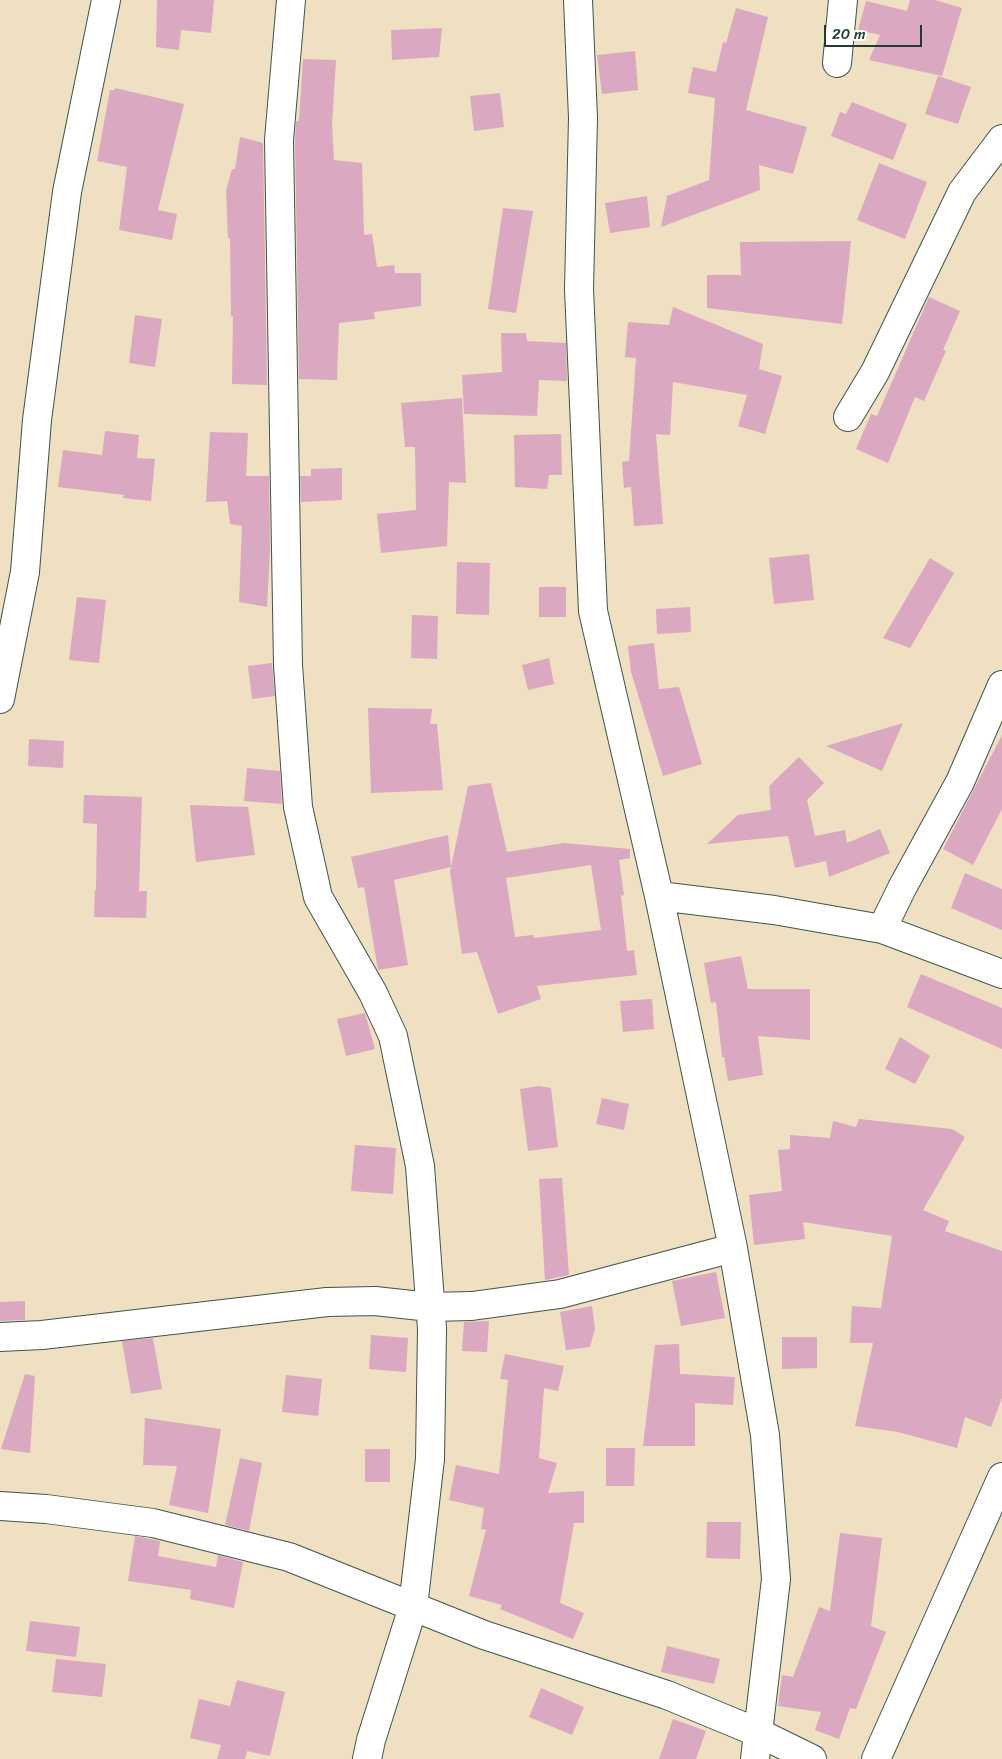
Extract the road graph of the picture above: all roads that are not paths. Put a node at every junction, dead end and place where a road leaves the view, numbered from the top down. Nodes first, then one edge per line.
1 (106, 0) edge
2 (291, 0) edge
3 (578, 0) edge
4 (843, 0) edge
5 (837, 63) dead end
6 (1002, 139) edge
7 (848, 417) dead end
8 (1002, 685) edge
9 (0, 699) edge
10 (658, 896) junction
11 (882, 929) junction
12 (1002, 974) edge
13 (733, 1248) junction
14 (430, 1307) junction
15 (0, 1337) edge
16 (1002, 1477) edge
17 (0, 1506) edge
18 (414, 1607) junction
19 (757, 1746) edge
20 (368, 1759) edge
21 (812, 1759) edge
22 (876, 1759) edge

1 - 9 street
2 - 14 street
3 - 10 street
4 - 5 street
6 - 7 street
8 - 11 street
10 - 11 street
10 - 13 street
11 - 12 street
13 - 14 street
13 - 19 street
14 - 15 street
14 - 18 street
16 - 22 street
17 - 18 street
18 - 19 street
18 - 20 street
19 - 21 street

